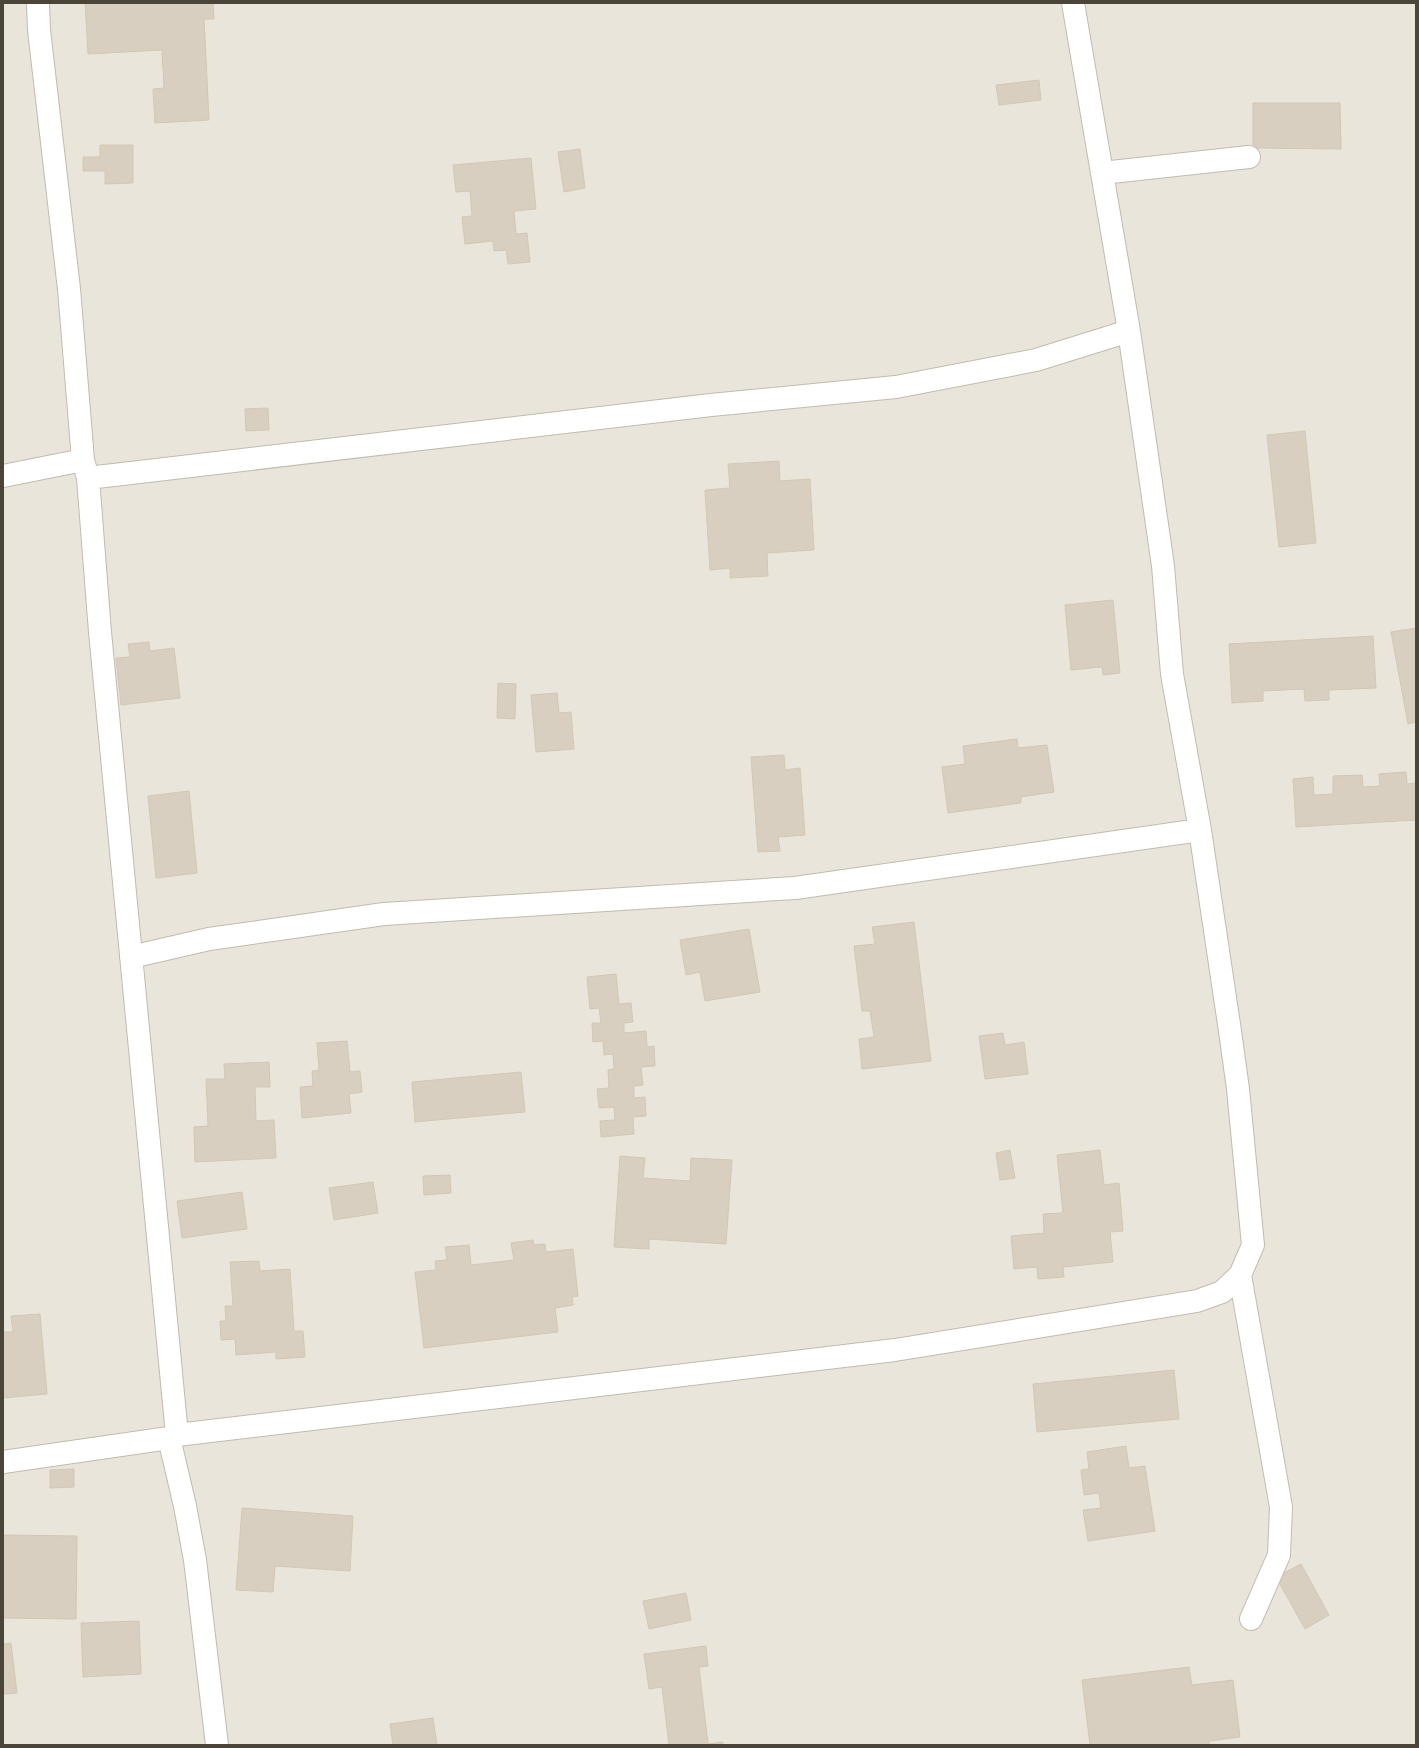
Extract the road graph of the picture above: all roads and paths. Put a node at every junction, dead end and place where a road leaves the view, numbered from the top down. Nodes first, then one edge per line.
1 (38, 3) edge
2 (1073, 3) edge
3 (1249, 157) dead end
4 (1102, 173) junction
5 (1129, 331) junction
6 (85, 469) junction
7 (3, 476) edge
8 (1200, 830) junction
9 (131, 958) junction
10 (1240, 1275) junction
11 (173, 1437) junction
12 (3, 1462) edge
13 (1251, 1619) dead end
14 (217, 1745) edge

1 - 6 street
2 - 4 street
3 - 4 street
4 - 5 street
5 - 6 street
5 - 8 street
6 - 7 street
6 - 9 street
8 - 9 street
8 - 10 street
9 - 11 street
10 - 11 street
10 - 13 street
11 - 12 street
11 - 14 street

